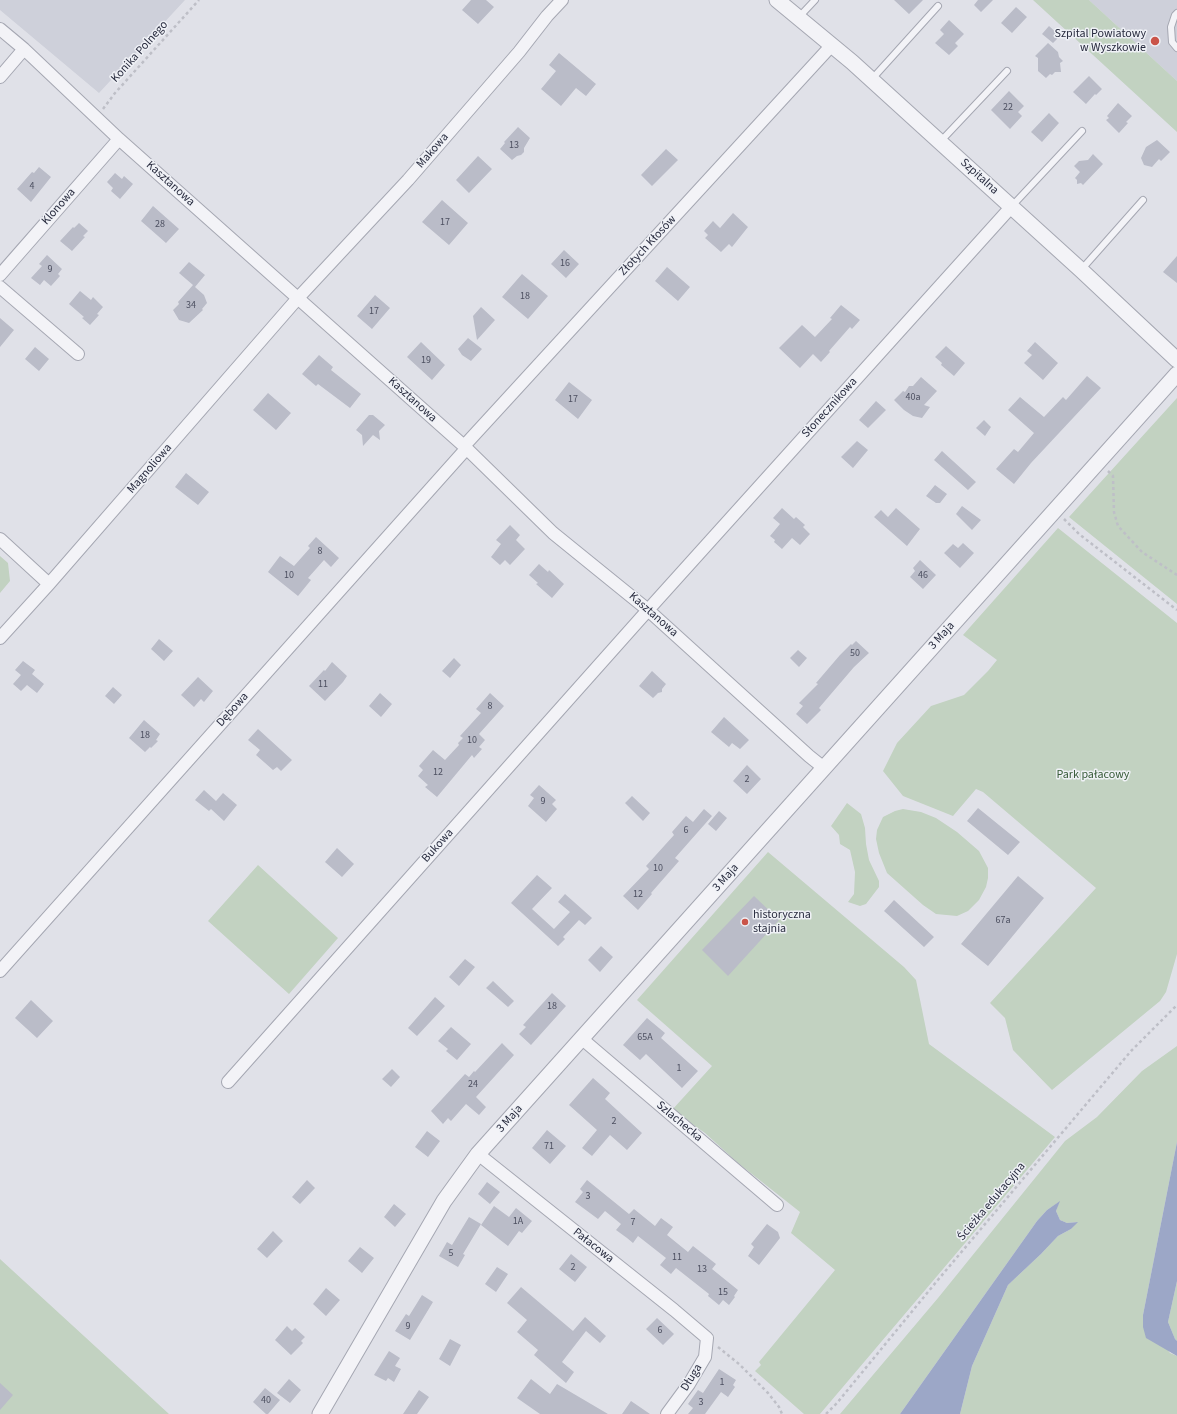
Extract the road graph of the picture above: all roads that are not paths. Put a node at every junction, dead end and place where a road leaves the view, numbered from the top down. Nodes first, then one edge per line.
1 (562, 0) edge
2 (777, 0) edge
3 (815, 0) edge
4 (938, 6) dead end
5 (1177, 13) edge
6 (798, 18) junction
7 (0, 29) edge
8 (831, 46) junction
9 (1177, 48) edge
10 (24, 49) junction
11 (1007, 71) dead end
12 (0, 77) edge
13 (871, 80) junction
14 (1082, 131) dead end
15 (119, 139) junction
16 (940, 142) junction
17 (1144, 200) dead end
18 (1012, 206) junction
19 (1081, 270) junction
20 (0, 275) edge
21 (0, 287) edge
22 (298, 298) junction
23 (78, 354) dead end
24 (1177, 360) edge
25 (1177, 374) edge
26 (465, 447) junction
27 (0, 539) edge
28 (49, 584) junction
29 (648, 610) junction
30 (0, 638) edge
31 (824, 768) junction
32 (0, 971) edge
33 (581, 1038) junction
34 (228, 1082) dead end
35 (478, 1154) junction
36 (777, 1205) dead end
37 (707, 1338) joint
38 (320, 1414) edge
39 (667, 1414) edge

1 - 22 street, Makowa
2 - 6 street, Szpitalna
3 - 6 lane
4 - 13 lane
5 - 9 lane
6 - 8 street, Szpitalna
7 - 10 street, Kasztanowa
8 - 13 street, Szpitalna
8 - 26 street, Złotych Kłosów
10 - 12 street
10 - 15 street, Kasztanowa
11 - 16 lane
13 - 16 street, Szpitalna
14 - 18 lane
15 - 20 street, Klonowa
15 - 22 street, Kasztanowa
16 - 18 street, Szpitalna
17 - 19 lane
18 - 19 street, Szpitalna
18 - 29 street, Słonecznikowa
19 - 24 street, Szpitalna
21 - 23 street
22 - 26 street, Kasztanowa
22 - 28 street, Magnoliowa
25 - 31 street, 3 Maja
26 - 29 street, Kasztanowa
26 - 32 street, Dębowa
27 - 28 street
28 - 30 street, Magnoliowa
29 - 31 street, Kasztanowa
29 - 34 street, Bukowa
31 - 33 street, 3 Maja
33 - 35 street, 3 Maja
33 - 36 street, Szlachecka
35 - 37 street, Pałacowa
35 - 38 street, 3 Maja
37 - 39 street, Długa

